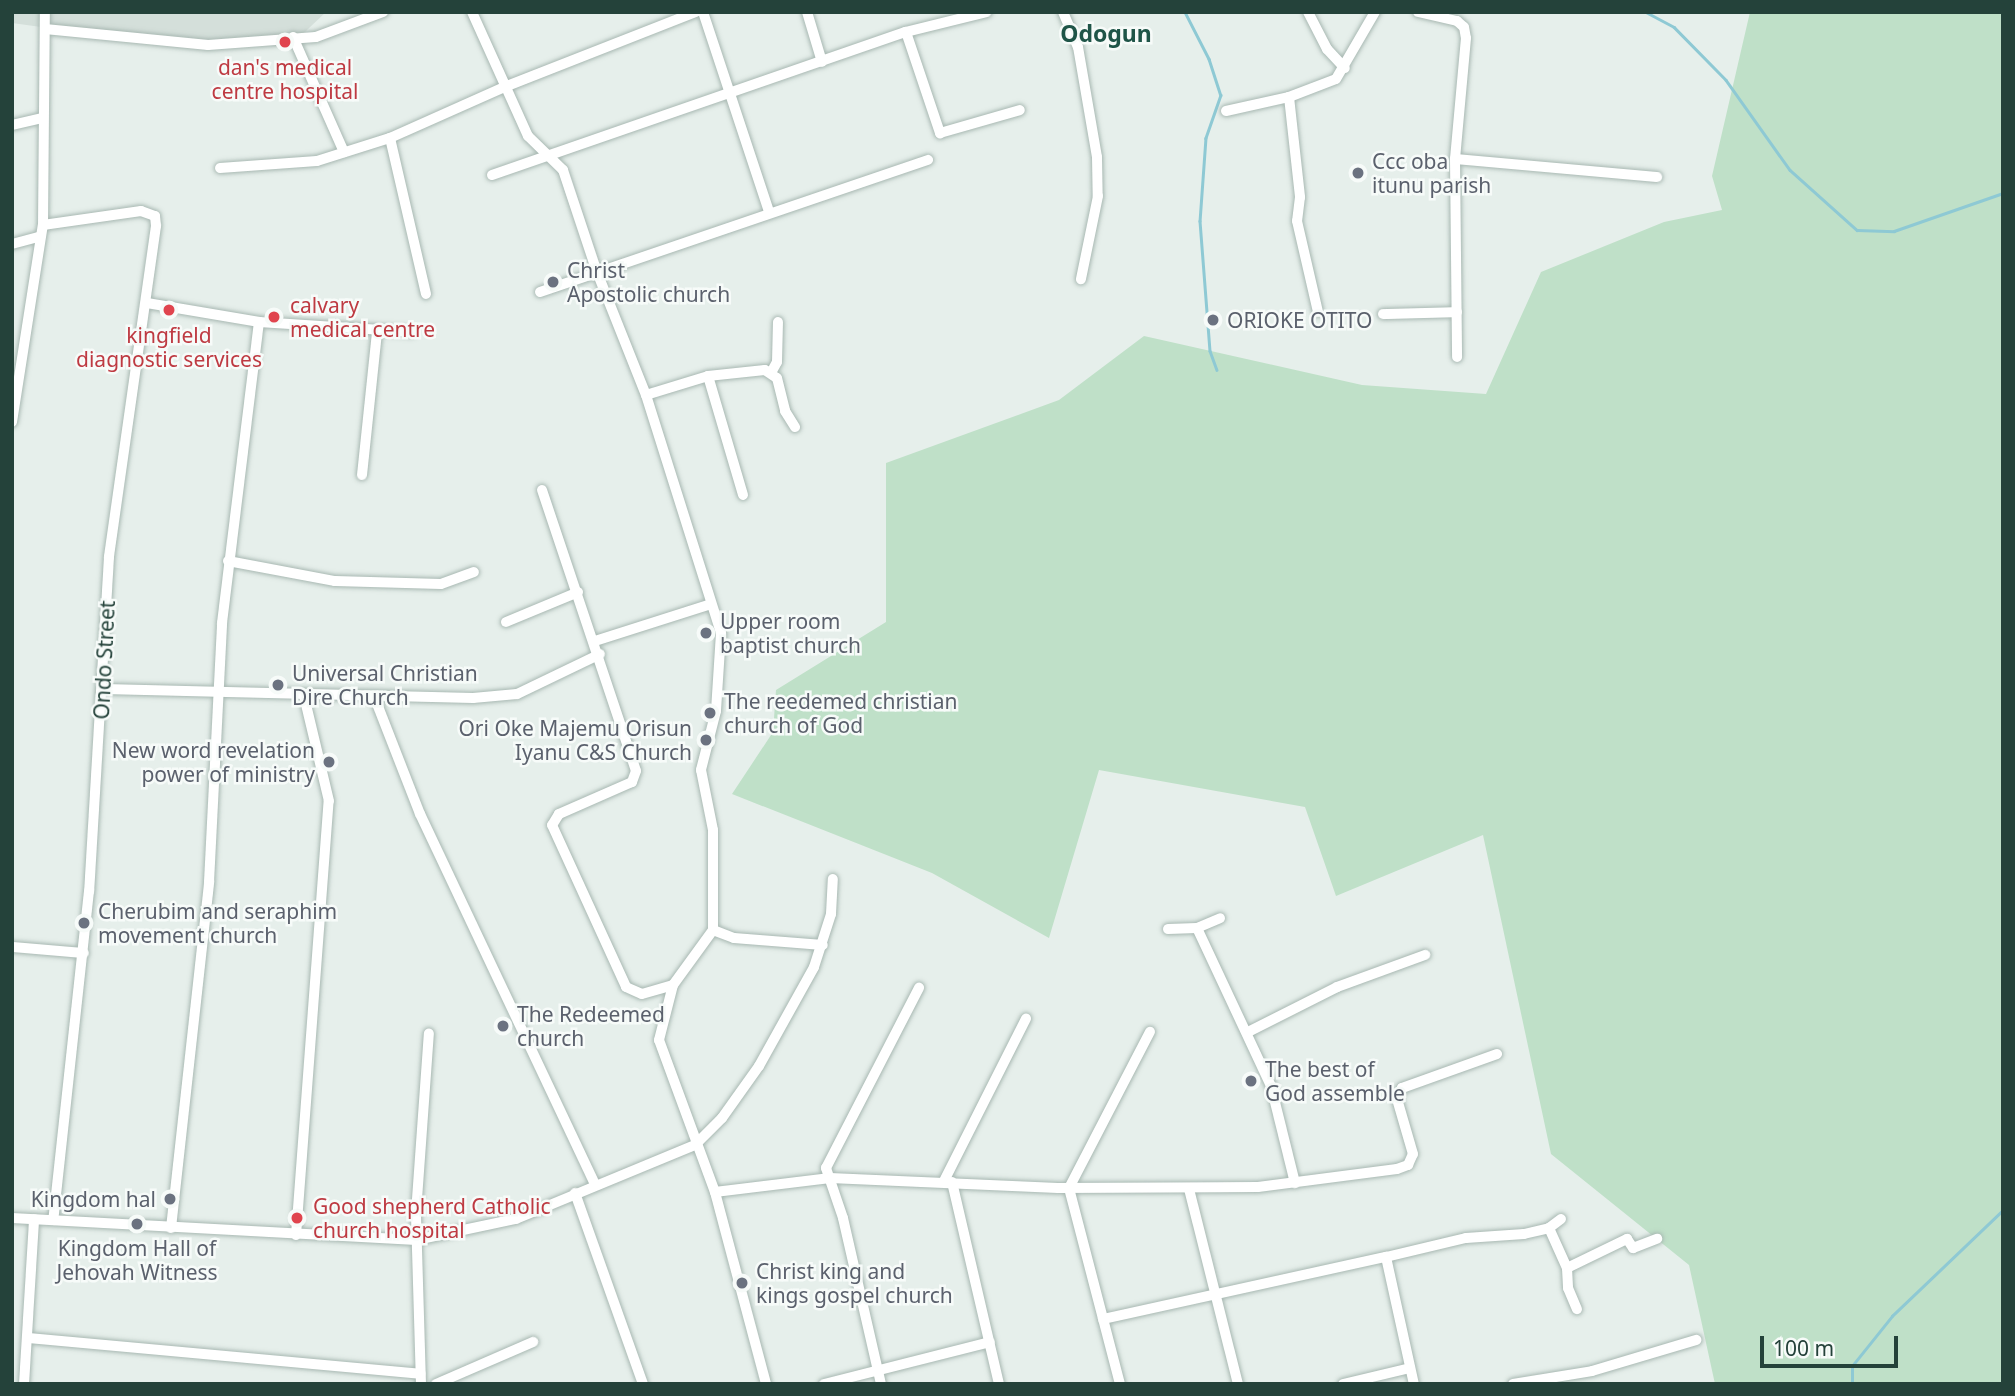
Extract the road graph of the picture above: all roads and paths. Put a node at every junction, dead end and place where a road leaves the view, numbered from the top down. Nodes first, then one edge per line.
1 (45, 12) edge
2 (383, 12) edge
3 (472, 12) edge
4 (696, 12) edge
5 (703, 12) edge
6 (807, 12) edge
7 (927, 12) edge
8 (988, 12) edge
9 (1063, 12) edge
10 (1308, 12) edge
11 (1374, 12) edge
12 (1418, 12) edge
13 (931, 24) junction
14 (45, 29) junction
15 (906, 32) junction
16 (293, 37) junction
17 (822, 62) junction
18 (1345, 68) junction
19 (507, 86) junction
20 (728, 93) junction
21 (1289, 97) junction
22 (1020, 110) dead end
23 (1227, 111) dead end
24 (42, 118) junction
25 (12, 125) edge
26 (390, 138) junction
27 (344, 152) junction
28 (548, 154) junction
29 (928, 159) dead end
30 (1455, 159) junction
31 (220, 168) dead end
32 (492, 175) dead end
33 (1657, 177) dead end
34 (769, 211) junction
35 (43, 225) junction
36 (39, 237) junction
37 (12, 244) edge
38 (597, 272) junction
39 (1082, 279) dead end
40 (540, 292) dead end
41 (426, 294) dead end
42 (147, 303) junction
43 (1318, 312) dead end
44 (1457, 312) junction
45 (1384, 314) dead end
46 (259, 322) junction
47 (778, 323) dead end
48 (377, 332) junction
49 (412, 332) dead end
50 (1457, 357) dead end
51 (772, 371) junction
52 (708, 376) junction
53 (646, 395) junction
54 (12, 422) edge
55 (795, 427) dead end
56 (362, 475) dead end
57 (542, 490) dead end
58 (743, 495) dead end
59 (228, 561) junction
60 (474, 572) dead end
61 (578, 592) junction
62 (710, 604) junction
63 (506, 622) dead end
64 (595, 641) junction
65 (600, 654) junction
66 (104, 689) junction
67 (218, 692) junction
68 (304, 696) junction
69 (374, 696) junction
70 (833, 879) dead end
71 (1220, 918) dead end
72 (1197, 928) junction
73 (1168, 929) dead end
74 (713, 930) junction
75 (823, 945) junction
76 (12, 947) edge
77 (84, 953) junction
78 (1425, 955) dead end
79 (673, 985) junction
80 (919, 988) dead end
81 (1026, 1019) dead end
82 (429, 1032) dead end
83 (1150, 1032) dead end
84 (1248, 1032) junction
85 (1497, 1054) dead end
86 (695, 1145) junction
87 (830, 1178) junction
88 (948, 1182) junction
89 (1295, 1183) junction
90 (595, 1184) junction
91 (1069, 1188) junction
92 (1189, 1189) junction
93 (715, 1192) junction
94 (575, 1193) junction
95 (12, 1217) edge
96 (34, 1219) junction
97 (1561, 1219) dead end
98 (53, 1220) junction
99 (1549, 1227) junction
100 (171, 1228) junction
101 (296, 1235) junction
102 (416, 1240) junction
103 (1657, 1240) dead end
104 (1386, 1256) junction
105 (1567, 1268) junction
106 (1215, 1292) junction
107 (1577, 1309) dead end
108 (1103, 1319) junction
109 (28, 1338) junction
110 (1696, 1340) dead end
111 (533, 1342) dead end
112 (990, 1342) junction
113 (1410, 1368) junction
114 (877, 1370) junction
115 (421, 1379) edge
116 (23, 1384) edge
117 (436, 1384) edge
118 (643, 1384) edge
119 (766, 1384) edge
120 (824, 1384) edge
121 (881, 1384) edge
122 (999, 1384) edge
123 (1120, 1384) edge
124 (1238, 1384) edge
125 (1343, 1384) edge
126 (1414, 1384) edge
127 (1513, 1384) edge

1 - 14 street
2 - 16 street
3 - 19 street
4 - 19 street
5 - 20 street
6 - 17 street
7 - 13 street
8 - 13 street
9 - 39 street
10 - 18 street
11 - 18 street
12 - 30 street
13 - 15 street
14 - 16 street
14 - 24 street
15 - 17 street
15 - 22 street
16 - 27 street
17 - 20 street
18 - 21 street
19 - 26 street
19 - 28 street
20 - 28 street
20 - 34 street
21 - 23 street
21 - 43 street
24 - 25 street
24 - 35 street
26 - 27 street
26 - 41 street
27 - 31 street
28 - 32 street
28 - 38 street
29 - 34 street
30 - 33 street
30 - 44 street
34 - 38 street
35 - 36 street
35 - 42 street, Ondo Street
36 - 37 street
36 - 54 street
38 - 40 street
38 - 53 street
42 - 46 street
42 - 66 street, Ondo Street
44 - 45 street
44 - 50 street
46 - 48 street
46 - 59 street
47 - 51 street
48 - 49 street
48 - 56 street
51 - 52 street
51 - 55 street
52 - 53 street
52 - 58 street
53 - 62 street
57 - 61 street
59 - 60 street
59 - 67 street
61 - 63 street
61 - 64 street
62 - 64 street
62 - 74 street
64 - 65 street
65 - 69 street
65 - 79 street
66 - 67 street
66 - 77 street, Ondo Street
67 - 68 street
67 - 100 street
68 - 69 street
68 - 101 street
69 - 90 street
70 - 75 street
71 - 72 street
72 - 73 street
72 - 84 street
74 - 75 street
74 - 79 street
75 - 86 street
76 - 77 street
77 - 98 street, Ondo Street
78 - 84 street
79 - 86 street
80 - 87 street
81 - 88 street
82 - 102 street
83 - 91 street
84 - 89 street
85 - 89 street
86 - 90 street
86 - 93 street
87 - 88 street
87 - 93 street
87 - 114 street
88 - 91 street
88 - 112 street
89 - 92 street
90 - 94 street
91 - 92 street
91 - 108 street
92 - 106 street
93 - 119 street
94 - 102 street
94 - 118 street
95 - 96 street
96 - 98 street
96 - 109 street
97 - 99 street
98 - 100 street
99 - 104 street
99 - 105 street
100 - 101 street
101 - 102 street
102 - 115 street
103 - 105 street
104 - 106 street
104 - 113 street
105 - 107 street
106 - 108 street
106 - 124 street
108 - 123 street
109 - 115 street
109 - 116 street
110 - 127 street
111 - 117 street
112 - 114 street
112 - 122 street
113 - 125 street
113 - 126 street
114 - 120 street
114 - 121 street

